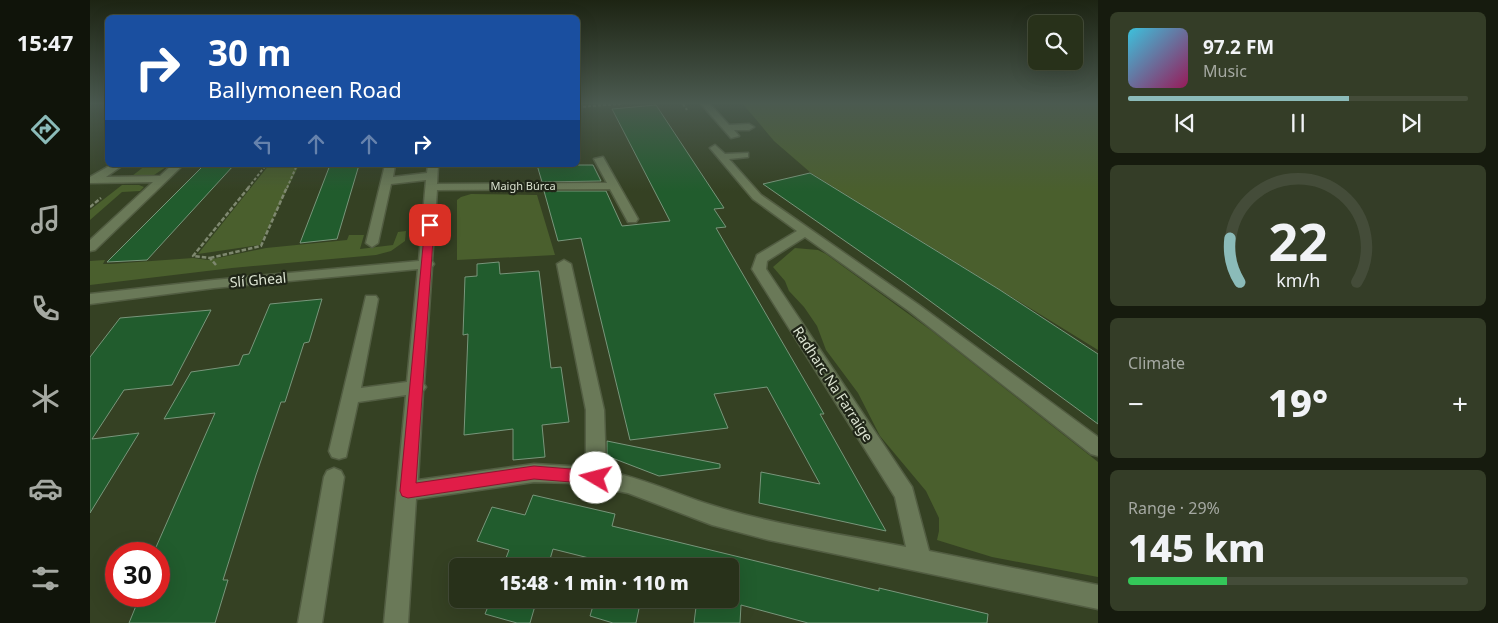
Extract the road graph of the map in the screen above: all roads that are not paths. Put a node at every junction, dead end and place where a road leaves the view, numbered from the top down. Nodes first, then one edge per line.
1 (731, 133) edge
2 (734, 136) dead end
3 (744, 155) dead end
4 (600, 159) dead end
5 (115, 167) edge
6 (176, 167) edge
7 (390, 167) edge
8 (433, 176) edge
9 (163, 179) junction
10 (387, 180) junction
11 (92, 181) edge
12 (614, 186) junction
13 (632, 219) dead end
14 (805, 232) junction
15 (372, 242) dead end
16 (90, 247) edge
17 (427, 264) junction
18 (564, 264) dead end
19 (90, 299) edge
20 (370, 299) dead end
21 (417, 387) junction
22 (350, 396) junction
23 (1098, 448) edge
24 (339, 451) dead end
25 (334, 477) dead end
26 (596, 478) junction
27 (408, 491) junction
28 (920, 560) junction
29 (1098, 597) edge
30 (310, 623) edge
31 (396, 623) edge

1 - 2 street
3 - 14 street
4 - 12 street
5 - 11 street
6 - 9 street
7 - 10 street
8 - 10 street
8 - 12 street, Maigh Búrca
8 - 17 street
9 - 11 street
9 - 16 street
10 - 15 street
12 - 13 street
14 - 23 street
14 - 28 street, Radharc Na Farraige
17 - 19 street, Slí Gheal
17 - 21 street
18 - 26 street
20 - 22 street
21 - 22 street
21 - 27 street
22 - 24 street
25 - 30 street
26 - 27 street
26 - 28 street
27 - 31 street
28 - 29 street

